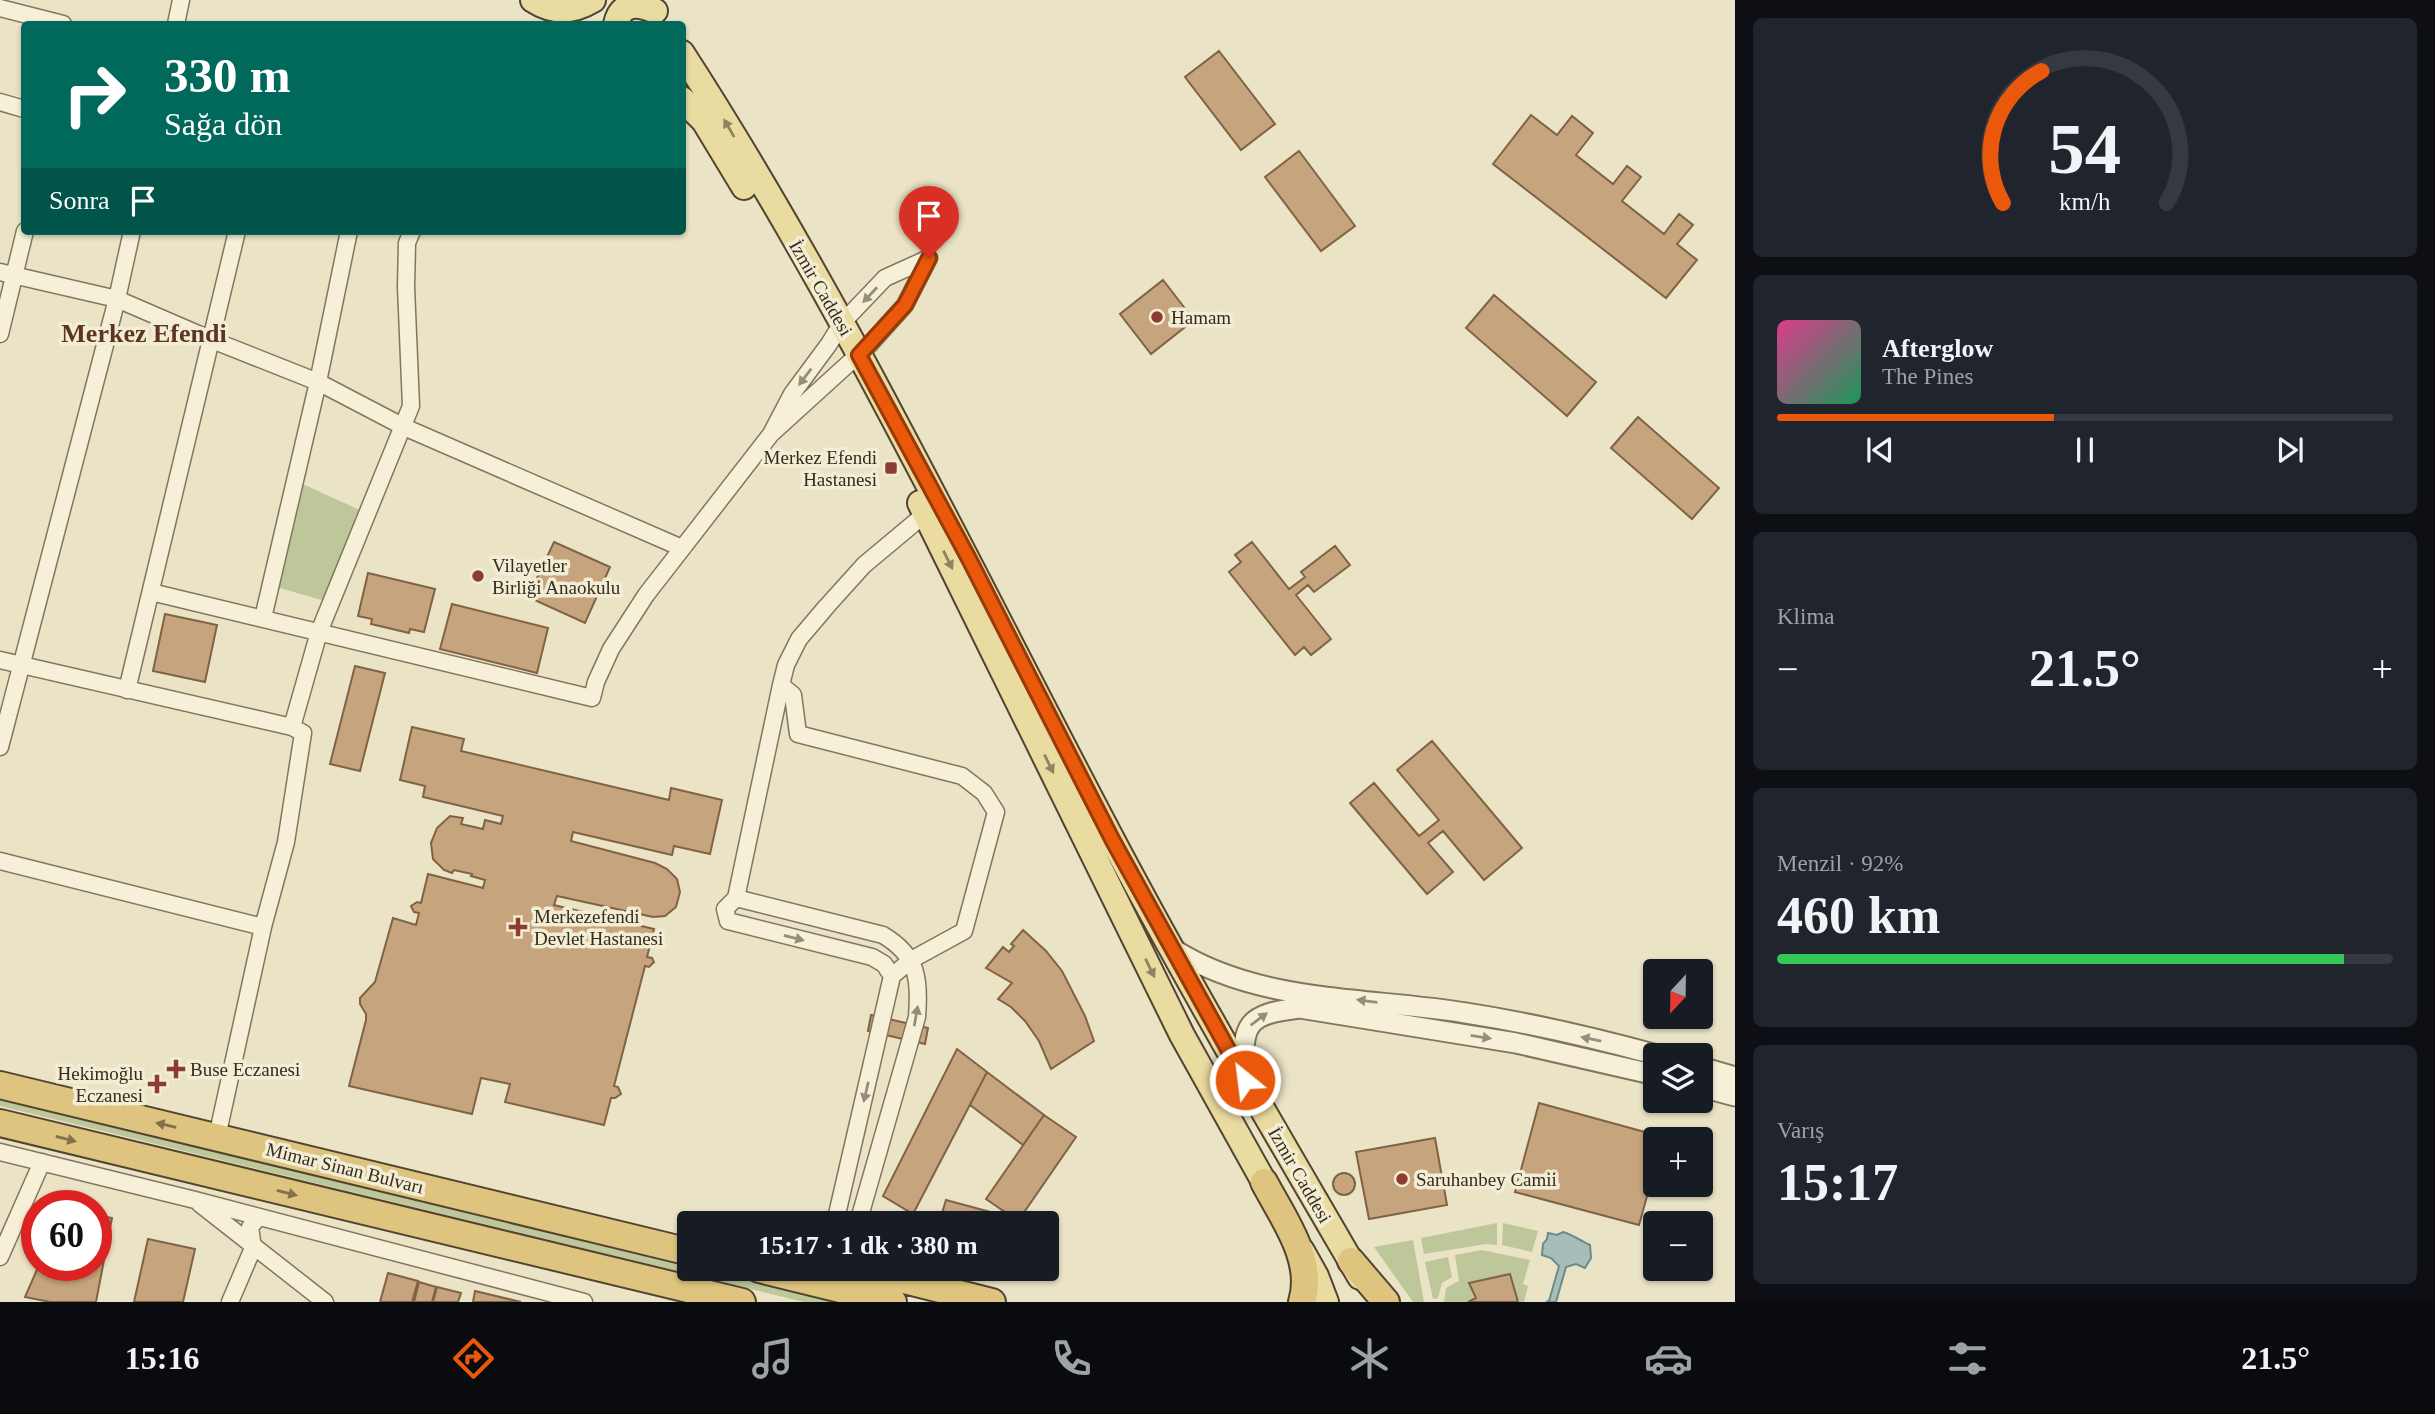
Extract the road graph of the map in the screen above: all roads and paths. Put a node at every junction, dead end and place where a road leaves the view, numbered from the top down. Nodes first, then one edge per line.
1 (181, 0) edge
2 (533, 0) edge
3 (593, 0) edge
4 (0, 8) edge
5 (656, 12) edge
6 (577, 17) edge
7 (51, 21) edge
8 (177, 21) edge
9 (617, 21) edge
10 (686, 59) edge
11 (0, 103) edge
12 (686, 103) edge
13 (21, 108) edge
14 (23, 235) edge
15 (131, 235) edge
16 (236, 235) edge
17 (348, 235) edge
18 (410, 235) edge
19 (7, 273) edge
20 (117, 299) junction
21 (839, 328) junction
22 (0, 334) edge
23 (212, 340) junction
24 (854, 358) junction
25 (318, 382) junction
26 (404, 427) junction
27 (771, 434) junction
28 (925, 514) junction
29 (682, 548) junction
30 (151, 592) junction
31 (263, 618) junction
32 (319, 632) junction
33 (0, 660) edge
34 (21, 666) junction
35 (781, 685) junction
36 (127, 690) junction
37 (292, 727) junction
38 (0, 747) edge
39 (0, 861) edge
40 (736, 898) junction
41 (263, 928) junction
42 (1171, 948) junction
43 (911, 960) junction
44 (892, 976) junction
45 (1643, 1051) edge
46 (1713, 1071) edge
47 (1643, 1072) edge
48 (1735, 1077) edge
49 (1245, 1080) junction
50 (0, 1085) edge
51 (1713, 1090) edge
52 (1735, 1096) edge
53 (0, 1123) edge
54 (217, 1137) junction
55 (0, 1152) edge
56 (42, 1162) junction
57 (1264, 1182) junction
58 (195, 1200) junction
59 (495, 1203) junction
60 (838, 1211) edge
61 (861, 1211) edge
62 (259, 1217) junction
63 (677, 1235) edge
64 (506, 1246) junction
65 (253, 1248) junction
66 (677, 1249) edge
67 (0, 1257) edge
68 (1351, 1261) junction
69 (808, 1281) edge
70 (910, 1281) edge
71 (230, 1302) edge
72 (325, 1302) edge
73 (584, 1302) edge
74 (698, 1302) edge
75 (742, 1302) edge
76 (893, 1302) edge
77 (992, 1302) edge
78 (1302, 1302) edge
79 (1326, 1302) edge
80 (1374, 1302) edge
81 (1386, 1302) edge

1 - 8 street
2 - 6 main road
3 - 6 main road
4 - 7 street
5 - 9 main road
21 -> 10 main road, İzmir Caddesi
11 - 13 street
12 - 21 main road, İzmir Caddesi
14 - 19 street
15 - 20 street
16 - 23 street
17 - 25 street
18 - 26 street
19 - 20 street
19 - 22 street
20 - 23 street
20 - 34 street
21 - 24 main road, İzmir Caddesi
24 -> 21 street
21 -> 27 street
23 - 25 street
23 - 30 street
24 - 27 street
24 - 28 main road, İzmir Caddesi
24 - 42 main road, İzmir Caddesi
25 - 26 street
25 - 31 street
26 - 29 street
26 - 32 street
27 - 29 street
28 - 35 street
28 -> 57 main road, İzmir Caddesi
29 - 32 street
30 - 31 street
30 - 36 street
31 - 32 street
32 - 37 street
33 - 34 street
34 - 36 street
34 - 38 street
35 - 40 street
35 - 43 street
36 - 37 street
37 - 41 street
39 - 41 street
40 - 43 street
40 -> 44 street
41 - 54 street
45 -> 42 street
42 - 49 main road, İzmir Caddesi
43 - 44 street
61 -> 43 street
44 -> 60 street
46 - 48 street
49 -> 47 street
49 - 68 main road, İzmir Caddesi
54 -> 50 highway, Mimar Sinan Bulvarı
51 - 52 street
53 -> 64 highway, Mimar Sinan Bulvarı
54 - 59 highway, Mimar Sinan Bulvarı
55 - 56 street
56 - 58 street
56 - 67 street
57 - 78 highway
57 - 79 main road, İzmir Caddesi
58 - 62 street
58 - 65 street
59 - 63 highway
59 - 66 highway, Mimar Sinan Bulvarı
62 - 65 street
62 - 73 street
64 - 74 highway
64 - 75 highway
65 - 71 street
65 - 72 street
68 - 80 main road, İzmir Caddesi
68 - 81 highway
69 - 76 highway
70 - 77 highway

